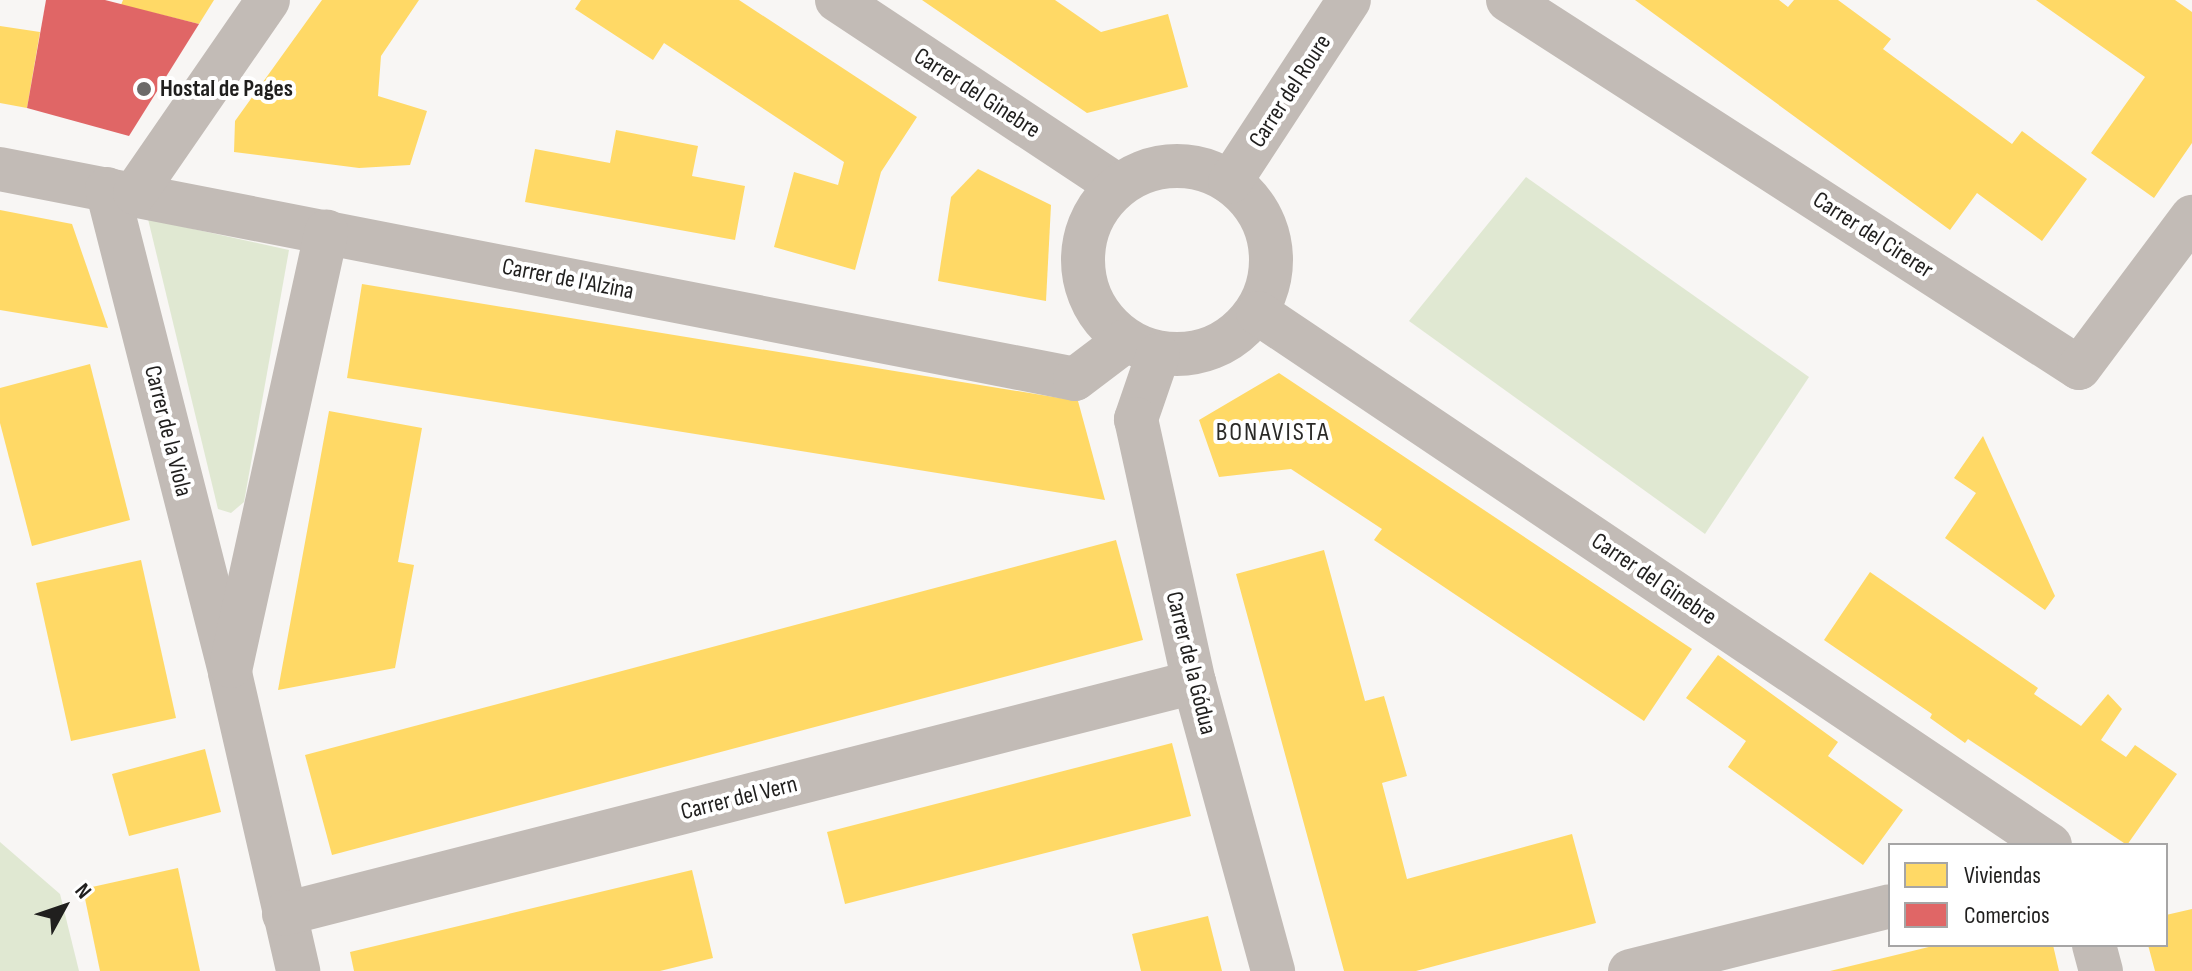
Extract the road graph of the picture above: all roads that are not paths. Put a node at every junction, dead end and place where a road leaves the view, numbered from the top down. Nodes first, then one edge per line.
1 (268, 0) edge
2 (837, 0) edge
3 (1349, 0) edge
4 (1508, 0) edge
5 (0, 169) edge
6 (1230, 182) junction
7 (1117, 185) junction
8 (121, 191) junction
9 (2192, 217) edge
10 (327, 231) junction
11 (1258, 313) junction
12 (1142, 348) junction
13 (230, 673) junction
14 (1194, 682) junction
15 (2047, 843) edge
16 (1888, 906) edge
17 (284, 914) junction
18 (2095, 947) edge
19 (298, 971) edge
20 (1273, 971) edge
21 (1630, 971) edge
22 (2101, 971) edge

1 - 8 street
2 - 7 street, Carrer del Ginebre
3 - 6 street, Carrer del Roure
4 - 9 street, Carrer del Cirerer
5 - 8 street, Carrer de l'Alzina
6 - 7 street
6 - 11 street
7 - 12 street
8 - 10 street, Carrer de l'Alzina
8 - 13 street, Carrer de la Viola
10 - 12 street, Carrer de l'Alzina
10 - 13 street, Carrer de la Viola
11 - 12 street
11 - 15 street, Carrer del Ginebre
12 - 14 street, Carrer de la Gódua
13 - 17 street, Carrer de la Viola
14 - 17 street, Carrer del Vern
14 - 20 street, Carrer de la Gódua
16 - 21 street
17 - 19 street, Carrer de la Viola
18 - 22 street

